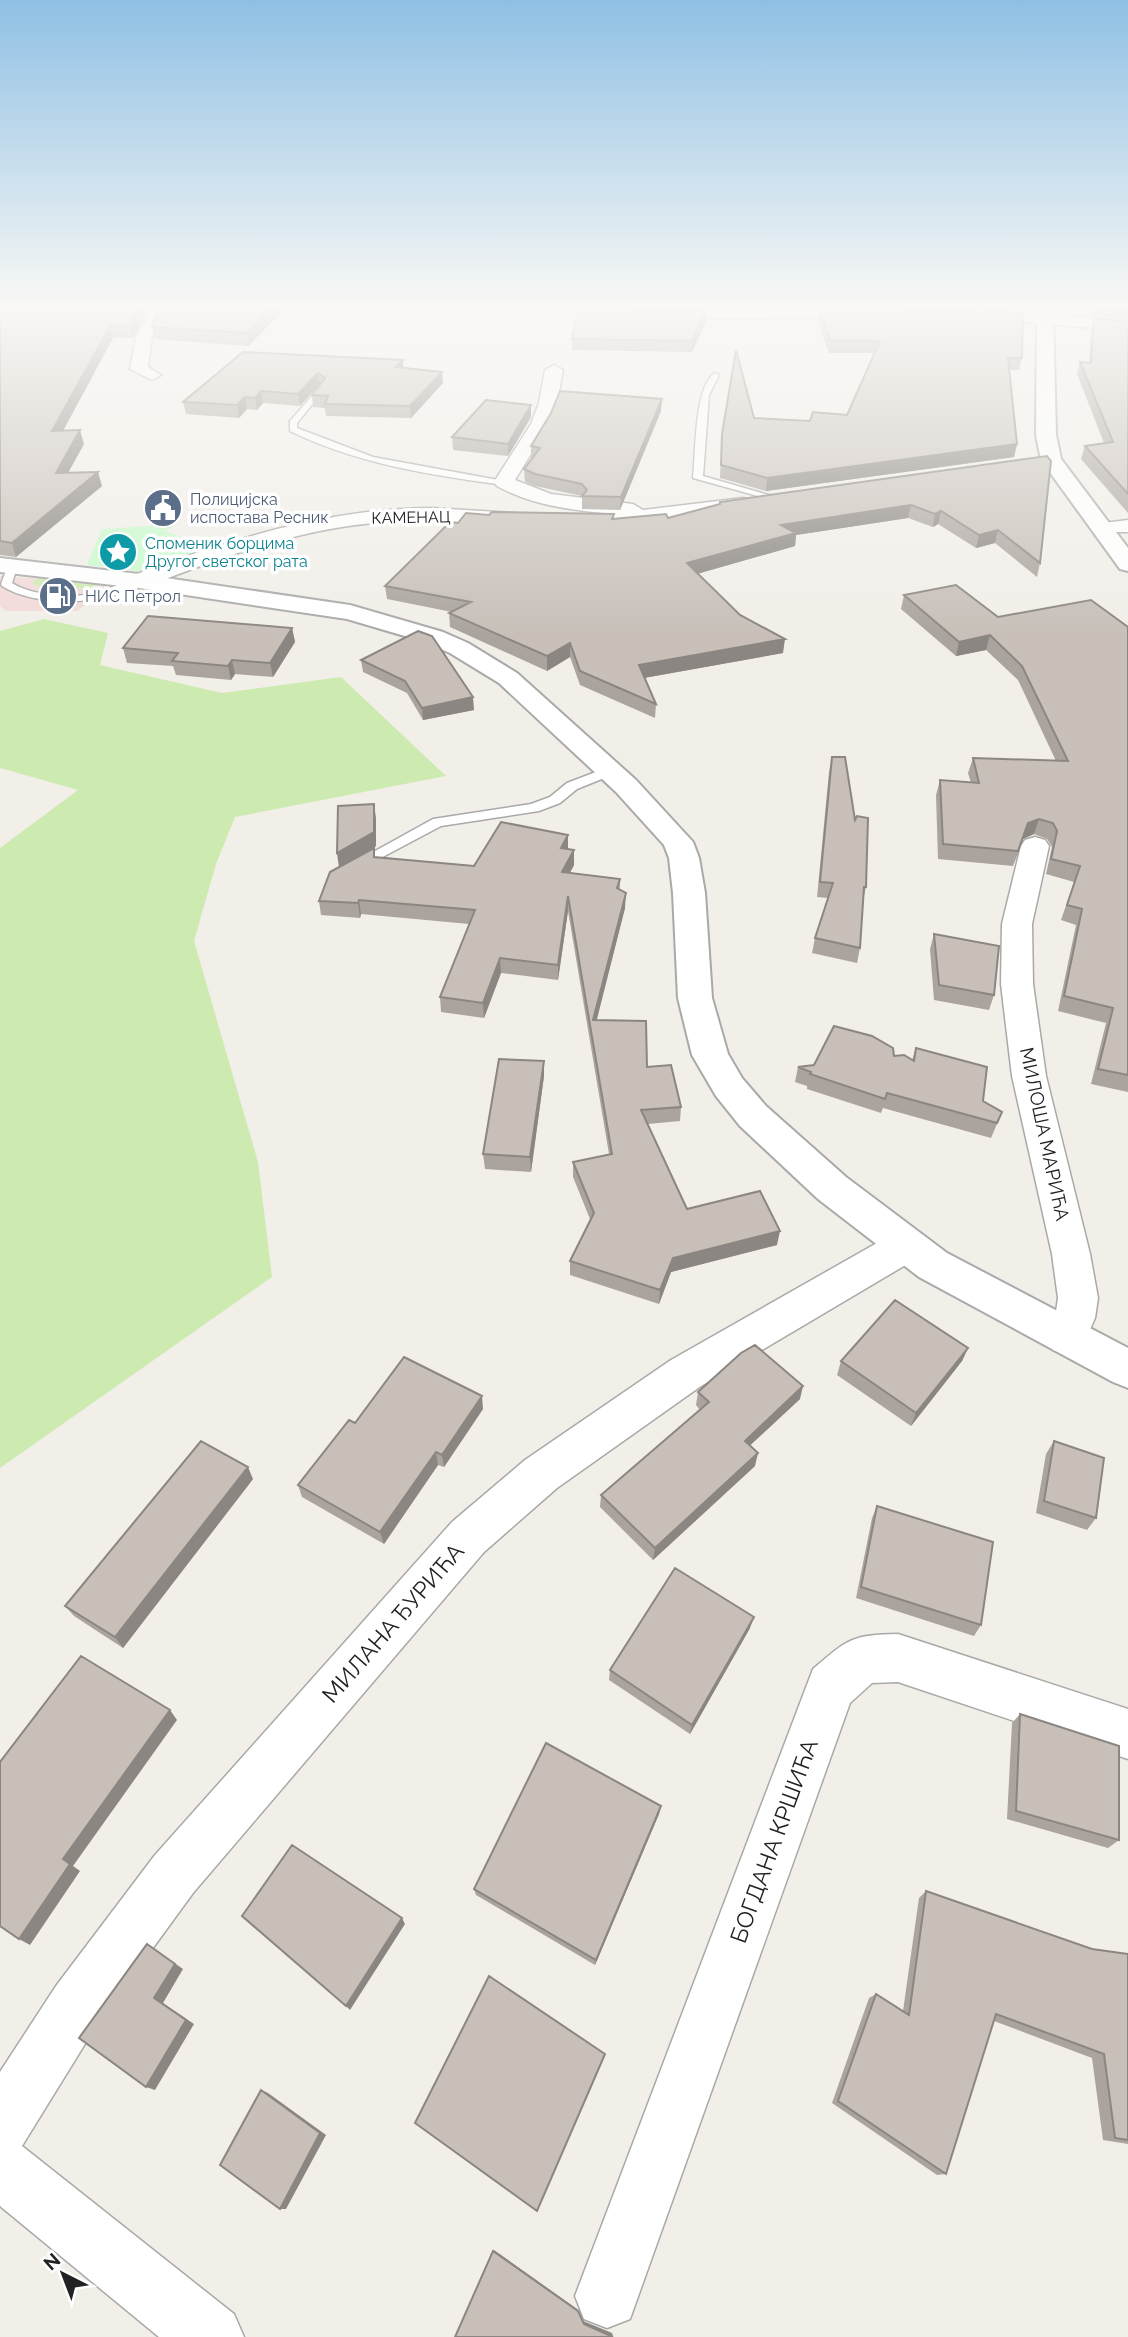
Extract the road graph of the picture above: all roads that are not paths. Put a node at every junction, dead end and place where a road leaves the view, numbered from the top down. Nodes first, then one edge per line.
1 (298, 417) edge
2 (542, 417) edge
3 (703, 417) edge
4 (1045, 417) edge
5 (1051, 460) junction
6 (1024, 464) edge
7 (504, 482) junction
8 (802, 496) edge
9 (776, 500) junction
10 (652, 517) junction
11 (1128, 526) edge
12 (1102, 528) junction
13 (1128, 564) edge
14 (6, 566) edge
15 (139, 581) junction
16 (609, 771) junction
17 (1035, 846) dead end
18 (340, 875) edge
19 (905, 1246) junction
20 (1067, 1338) junction
21 (1128, 1369) edge
22 (1128, 1734) edge
23 (0, 2126) edge
24 (0, 2167) edge
25 (607, 2296) dead end
26 (211, 2337) edge

1 - 7 lane
2 - 7 street
3 - 9 lane, КАМЕНАЦ
4 - 5 street
5 - 6 street
5 - 12 street
7 - 10 street
8 - 9 street, КАМЕНАЦ
9 - 10 street, КАМЕНАЦ
10 - 15 street, КАМЕНАЦ
11 - 12 street
12 - 13 street
14 - 15 street
15 - 16 street
16 - 18 lane
16 - 19 street
17 - 20 street, МИЛОША МАРИЋА
19 - 20 street
19 - 23 street, МИЛАНА ЂУРИЋА
20 - 21 street
22 - 25 street, БОГДАНА КРШИЋА
24 - 26 street

